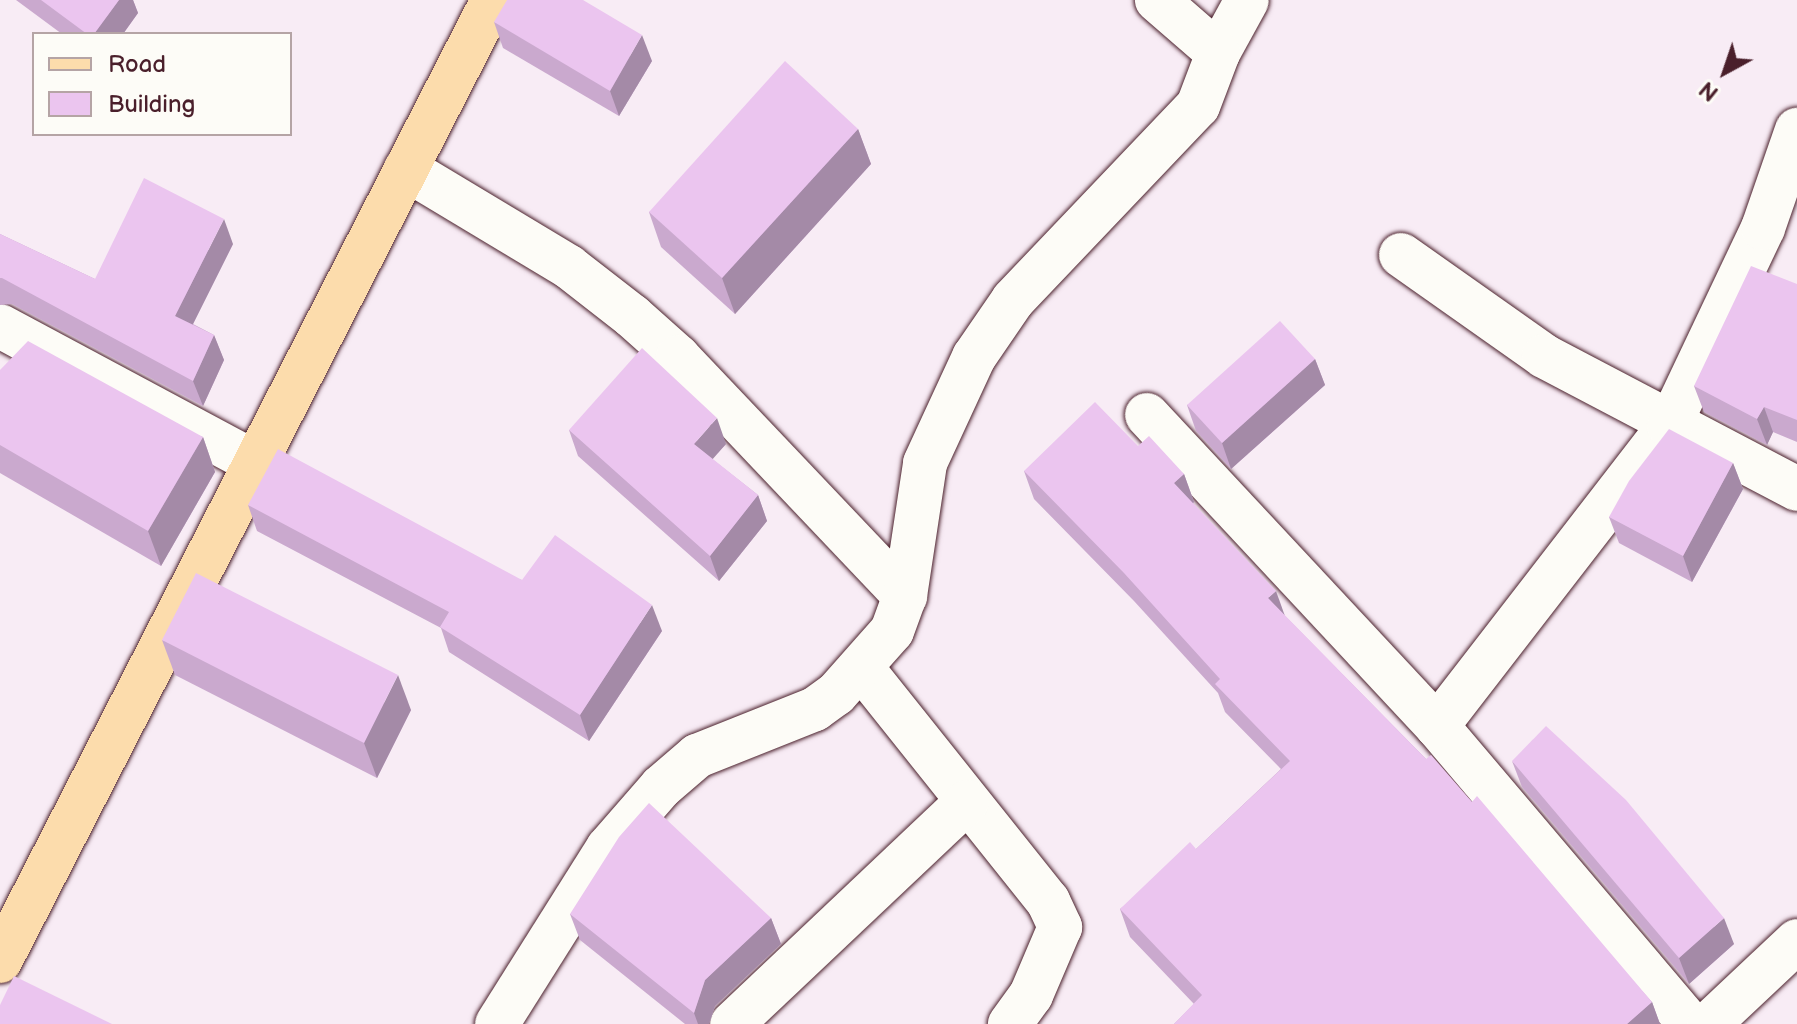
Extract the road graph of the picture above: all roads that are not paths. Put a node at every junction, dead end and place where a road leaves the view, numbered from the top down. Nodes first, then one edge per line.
1 (493, 0) edge
2 (1157, 0) edge
3 (1247, 0) edge
4 (1218, 53) junction
5 (1797, 130) edge
6 (406, 169) junction
7 (1401, 255) dead end
8 (13, 350) edge
9 (1147, 415) dead end
10 (1669, 426) junction
11 (255, 463) junction
12 (1797, 489) edge
13 (905, 596) junction
14 (861, 667) junction
15 (1437, 726) junction
16 (967, 802) junction
17 (1797, 941) edge
18 (0, 961) edge
19 (497, 1024) edge
20 (732, 1024) edge
21 (1010, 1024) edge
22 (1690, 1024) edge
23 (1709, 1024) edge

1 - 6 main road
2 - 4 street
3 - 4 street
4 - 13 street
5 - 10 street
6 - 11 main road
6 - 13 street
7 - 10 street
8 - 11 street
9 - 15 street
10 - 12 street
10 - 15 street
11 - 18 main road
13 - 14 street
14 - 16 street
14 - 19 street
15 - 22 street
16 - 20 street
16 - 21 street
17 - 23 street

